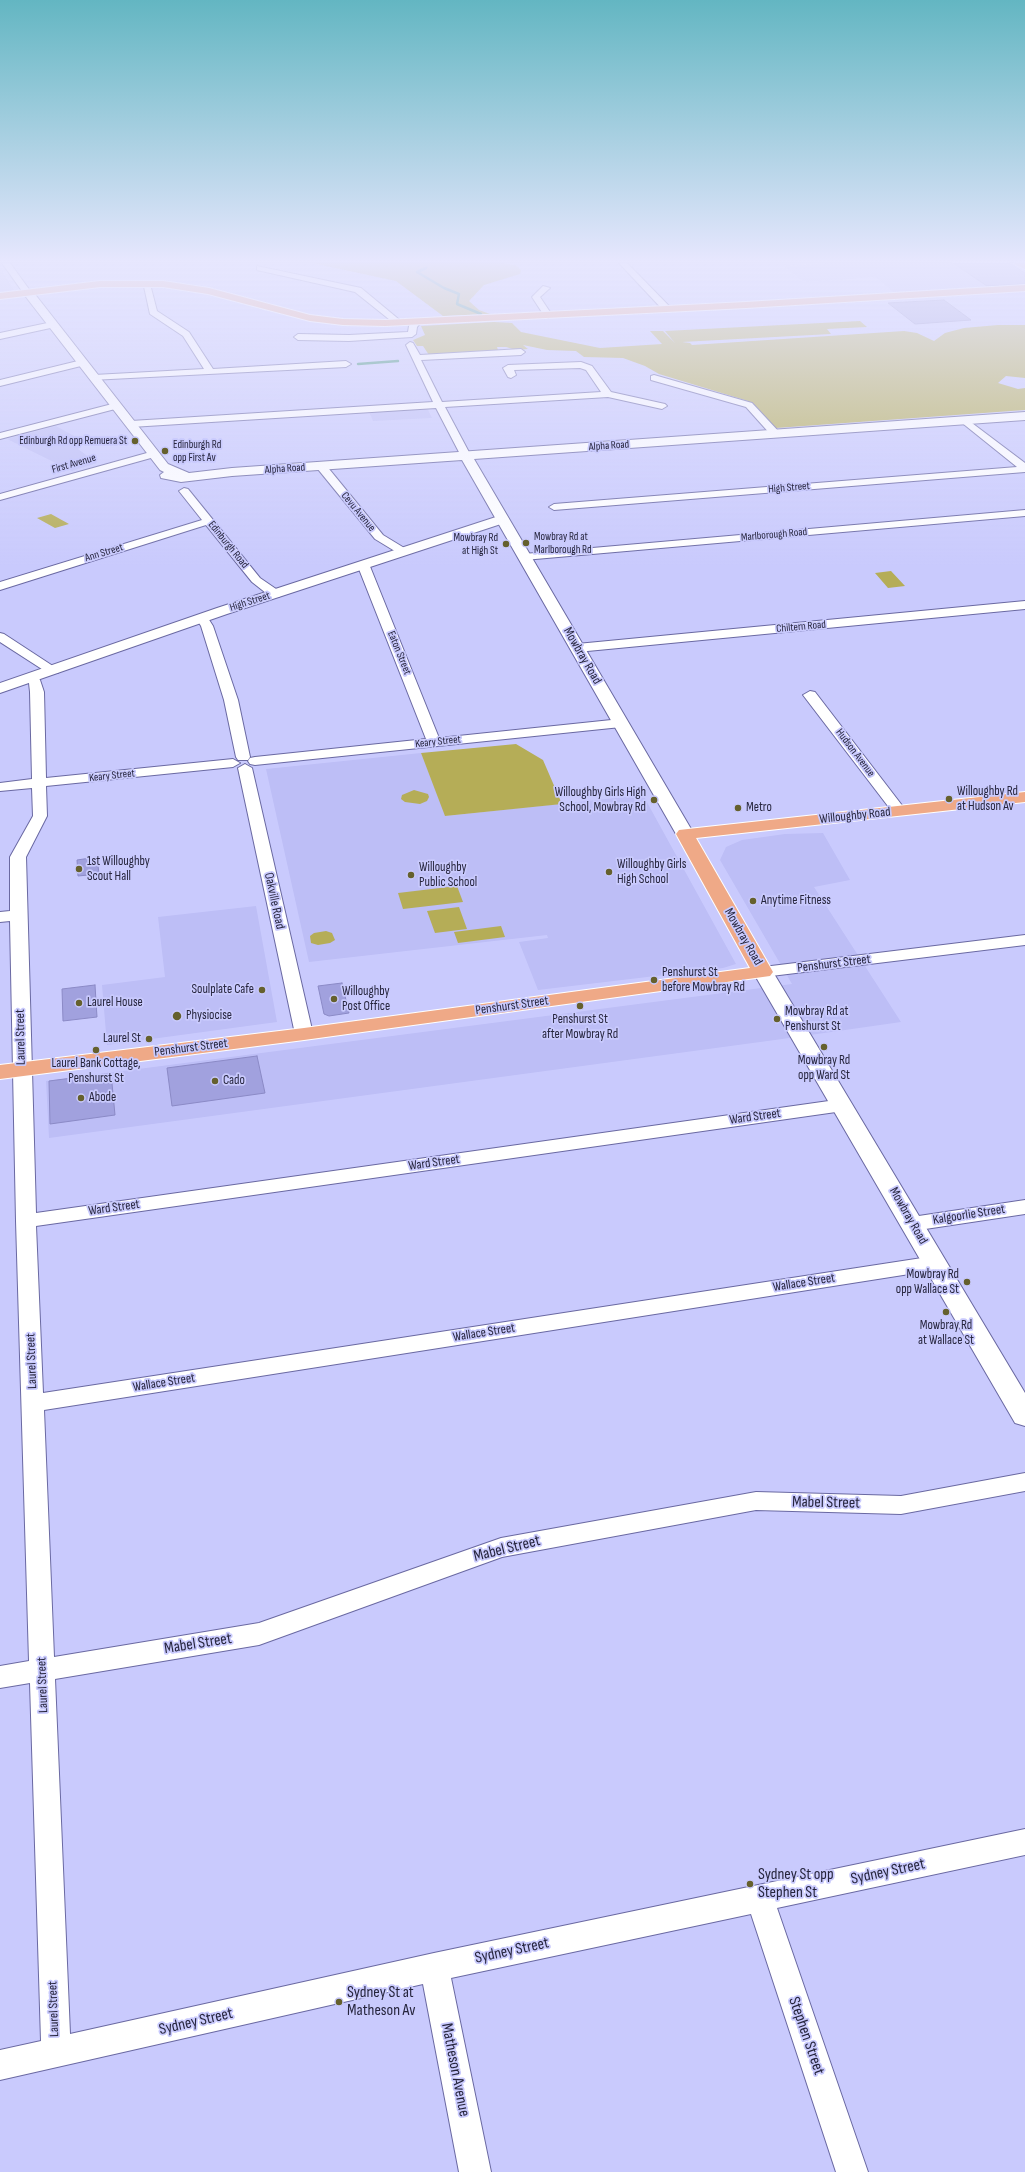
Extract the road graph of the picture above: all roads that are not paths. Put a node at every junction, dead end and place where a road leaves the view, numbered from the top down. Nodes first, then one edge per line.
1 (76, 364) edge
2 (83, 364) edge
3 (206, 364) edge
4 (339, 364) edge
5 (418, 364) edge
6 (574, 364) edge
7 (582, 364) edge
8 (210, 371) junction
9 (511, 374) dead end
10 (94, 378) junction
11 (654, 378) dead end
12 (0, 383) edge
13 (608, 394) junction
14 (438, 405) junction
15 (116, 406) junction
16 (662, 406) dead end
17 (1025, 416) edge
18 (964, 420) junction
19 (131, 424) junction
20 (776, 434) junction
21 (0, 436) edge
22 (154, 454) junction
23 (466, 456) junction
24 (321, 466) junction
25 (1025, 468) edge
26 (174, 478) junction
27 (0, 497) edge
28 (554, 507) dead end
29 (1025, 513) edge
30 (502, 519) junction
31 (209, 521) junction
32 (402, 551) junction
33 (524, 557) junction
34 (363, 564) junction
35 (0, 586) edge
36 (276, 594) junction
37 (1025, 605) edge
38 (202, 618) junction
39 (0, 638) edge
40 (577, 648) junction
41 (54, 670) junction
42 (30, 678) junction
43 (0, 688) edge
44 (810, 695) dead end
45 (621, 723) junction
46 (434, 743) junction
47 (244, 762) junction
48 (39, 783) junction
49 (0, 787) edge
50 (1025, 797) edge
51 (899, 811) junction
52 (762, 826) junction
53 (685, 834) junction
54 (704, 869) junction
55 (9, 916) edge
56 (1025, 940) edge
57 (763, 972) junction
58 (304, 1034) junction
59 (11, 1071) edge
60 (843, 1105) junction
61 (1025, 1207) edge
62 (26, 1221) junction
63 (912, 1224) junction
64 (935, 1263) junction
65 (33, 1403) junction
66 (1025, 1416) edge
67 (1025, 1482) edge
68 (42, 1670) junction
69 (0, 1677) edge
70 (1025, 1842) edge
71 (760, 1899) junction
72 (434, 1967) junction
73 (56, 2052) junction
74 (0, 2065) edge
75 (475, 2172) edge
76 (852, 2172) edge

1 - 12 street
2 - 10 main road, Edinburgh Road
3 - 8 street
4 - 8 street
5 - 14 street
6 - 9 street
7 - 13 street
8 - 10 street
10 - 15 main road, Edinburgh Road
11 - 20 street
13 - 14 street
13 - 16 street
14 - 19 street
14 - 23 street
15 - 19 main road, Edinburgh Road
15 - 21 street
17 - 18 main road, Alpha Road
18 - 20 main road, Alpha Road
18 - 25 street
19 - 22 main road, Edinburgh Road
20 - 23 main road, Alpha Road
22 - 26 main road, Edinburgh Road
22 - 27 street, First Avenue
23 - 24 main road, Alpha Road
23 - 30 main road, Mowbray Road
24 - 26 main road, Alpha Road
24 - 32 street, Cevu Avenue
25 - 28 street, High Street
26 - 31 street, Edinburgh Road
29 - 33 street, Marlborough Road
30 - 32 main road, High Street
30 - 33 main road, Mowbray Road
31 - 35 street, Ann Street
31 - 36 street, Edinburgh Road
32 - 34 main road, High Street
33 - 40 main road, Mowbray Road
34 - 36 main road, High Street
34 - 46 street, Eaton Street
36 - 38 main road, High Street
37 - 40 street, Chiltern Road
38 - 41 main road, High Street
38 - 47 street, Oakville Road
39 - 41 street
40 - 45 main road, Mowbray Road
41 - 42 main road, High Street
42 - 43 main road, High Street
42 - 48 street, Laurel Street
44 - 51 street, Hudson Avenue
45 - 46 street, Keary Street
45 - 53 main road, Mowbray Road
46 - 47 street, Keary Street
47 - 48 street, Keary Street
47 - 58 street, Oakville Road
48 - 49 street, Keary Street
48 - 55 street, Laurel Street
50 - 51 main road, Willoughby Road
51 - 52 main road, Willoughby Road
52 - 53 main road, Willoughby Road
52 - 54 main road
53 - 54 main road, Mowbray Road
54 - 57 main road, Mowbray Road
55 - 59 street, Laurel Street
56 - 57 street, Penshurst Street
57 - 58 main road, Penshurst Street
57 - 60 main road, Mowbray Road
58 - 59 main road, Penshurst Street
59 - 62 street, Laurel Street
60 - 62 street, Ward Street
60 - 63 main road, Mowbray Road
61 - 63 street, Kalgoorlie Street
62 - 65 street, Laurel Street
63 - 64 main road, Mowbray Road
64 - 65 street, Wallace Street
64 - 66 main road, Mowbray Road
65 - 68 street, Laurel Street
67 - 68 street, Mabel Street
68 - 69 street, Mabel Street
68 - 73 street, Laurel Street
70 - 71 street, Sydney Street
71 - 72 street, Sydney Street
71 - 76 street, Stephen Street
72 - 73 street, Sydney Street
72 - 75 street, Matheson Avenue
73 - 74 street, Sydney Street

